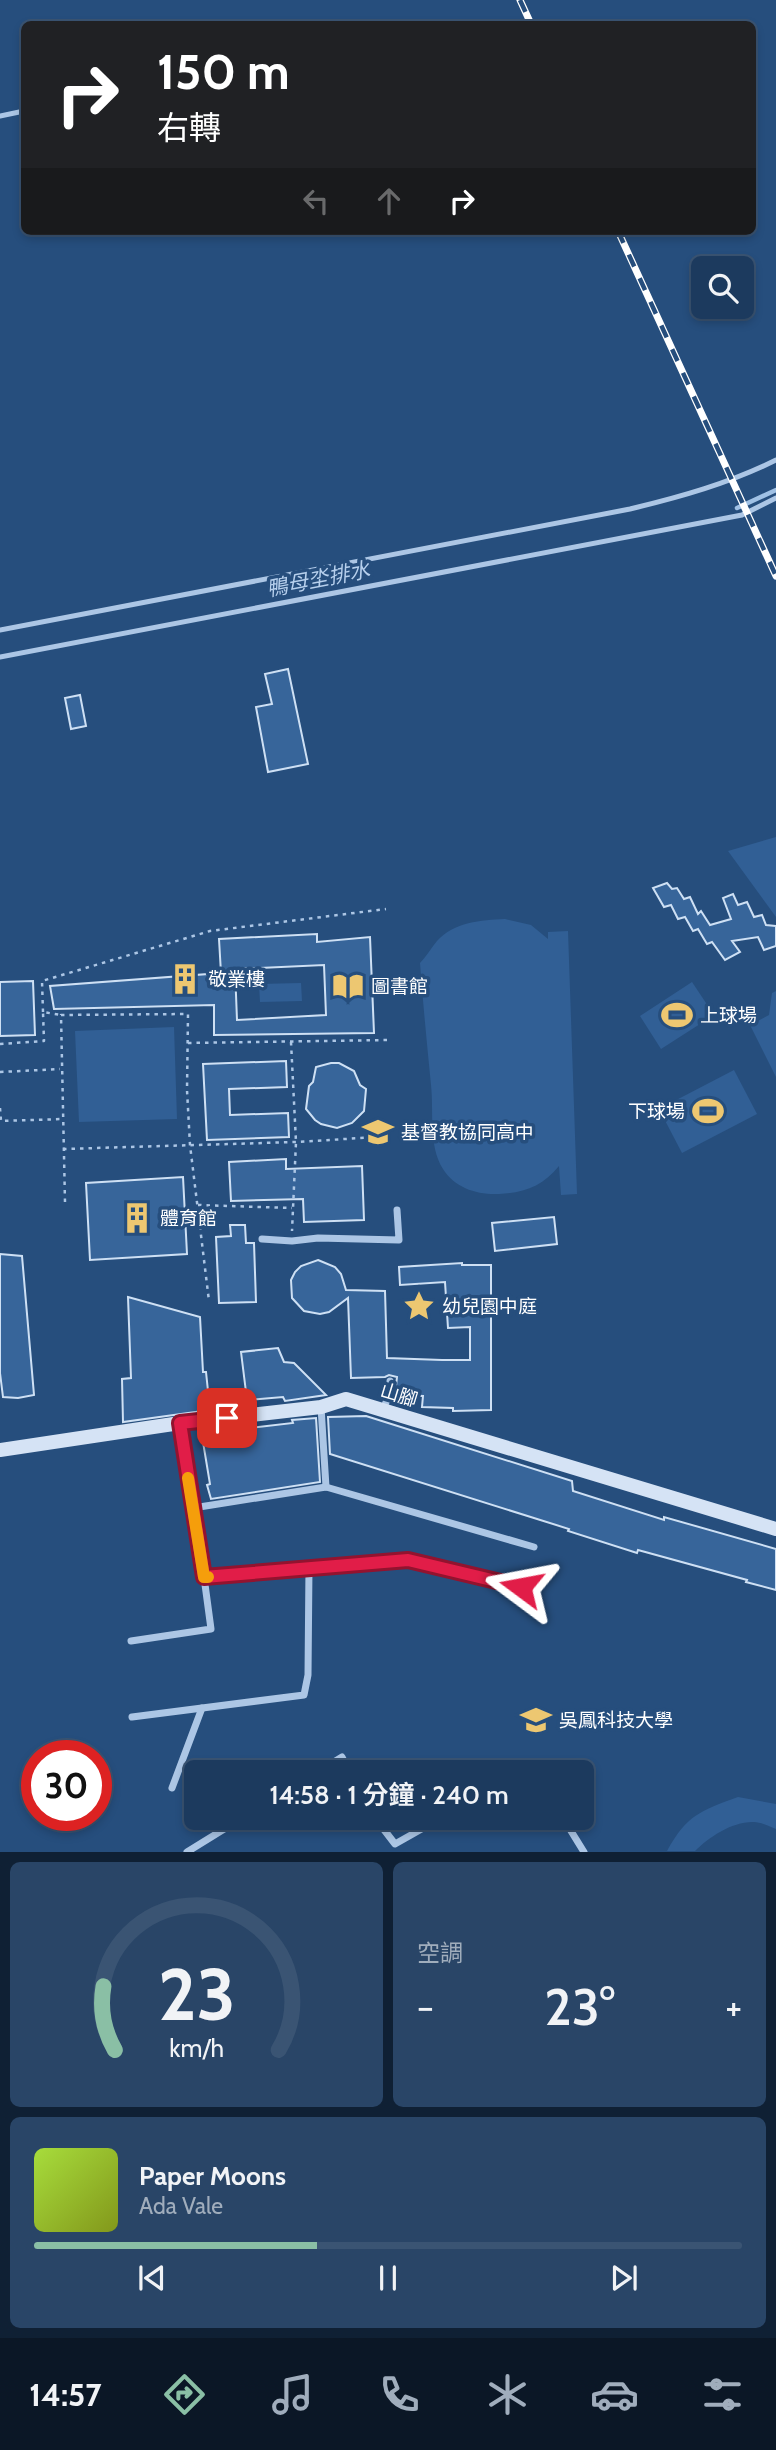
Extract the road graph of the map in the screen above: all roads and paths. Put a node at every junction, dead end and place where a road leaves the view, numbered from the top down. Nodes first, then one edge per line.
1 (21, 112) edge
2 (0, 116) edge
3 (776, 460) edge
4 (776, 498) edge
5 (0, 630) edge
6 (0, 657) edge
7 (386, 909) dead end
8 (43, 1012) junction
9 (61, 1015) junction
10 (388, 1040) dead end
11 (291, 1042) junction
12 (188, 1043) junction
13 (0, 1044) edge
14 (61, 1069) junction
15 (0, 1072) edge
16 (0, 1108) edge
17 (0, 1116) edge
18 (63, 1119) junction
19 (394, 1136) dead end
20 (296, 1142) junction
21 (190, 1144) junction
22 (64, 1149) junction
23 (65, 1202) dead end
24 (198, 1205) junction
25 (292, 1209) junction
26 (397, 1210) dead end
27 (262, 1239) dead end
28 (292, 1241) junction
29 (209, 1301) dead end
30 (390, 1381) dead end
31 (321, 1407) junction
32 (383, 1411) junction
33 (180, 1423) junction
34 (0, 1450) edge
35 (326, 1487) junction
36 (193, 1508) junction
37 (776, 1529) edge
38 (534, 1547) dead end
39 (309, 1567) junction
40 (204, 1577) junction
41 (521, 1587) dead end
42 (131, 1642) dead end
43 (202, 1708) junction
44 (132, 1717) dead end
45 (172, 1788) dead end
46 (223, 1830) edge
47 (384, 1830) edge
48 (420, 1830) edge
49 (571, 1830) edge
50 (395, 1844) junction
51 (187, 1852) edge
52 (400, 1852) edge
53 (584, 1852) edge

1 - 2 lane
3 - 5 lane
4 - 6 lane
7 - 8 path
8 - 9 path
8 - 13 path
9 - 12 path
9 - 14 path
10 - 11 path
11 - 12 path
11 - 20 path
12 - 21 path
14 - 15 path
14 - 18 path
16 - 17 path
17 - 18 path
18 - 22 path
19 - 20 path
20 - 21 path
20 - 25 path
21 - 22 path
21 - 24 path
22 - 23 path
24 - 25 path
24 - 29 path
25 - 28 path
26 - 28 street
27 - 28 street
30 - 32 street
31 - 32 street, 山腳
31 - 33 street, 山腳
31 - 35 street
32 - 37 street, 山腳
33 - 34 street, 山腳
33 - 36 street
35 - 36 street
35 - 38 street
36 - 40 street
39 - 40 street
39 - 41 street
39 - 43 street
40 - 42 street
43 - 44 street
43 - 45 street
46 - 51 street
47 - 50 street
48 - 50 street
49 - 53 street
50 - 52 street

